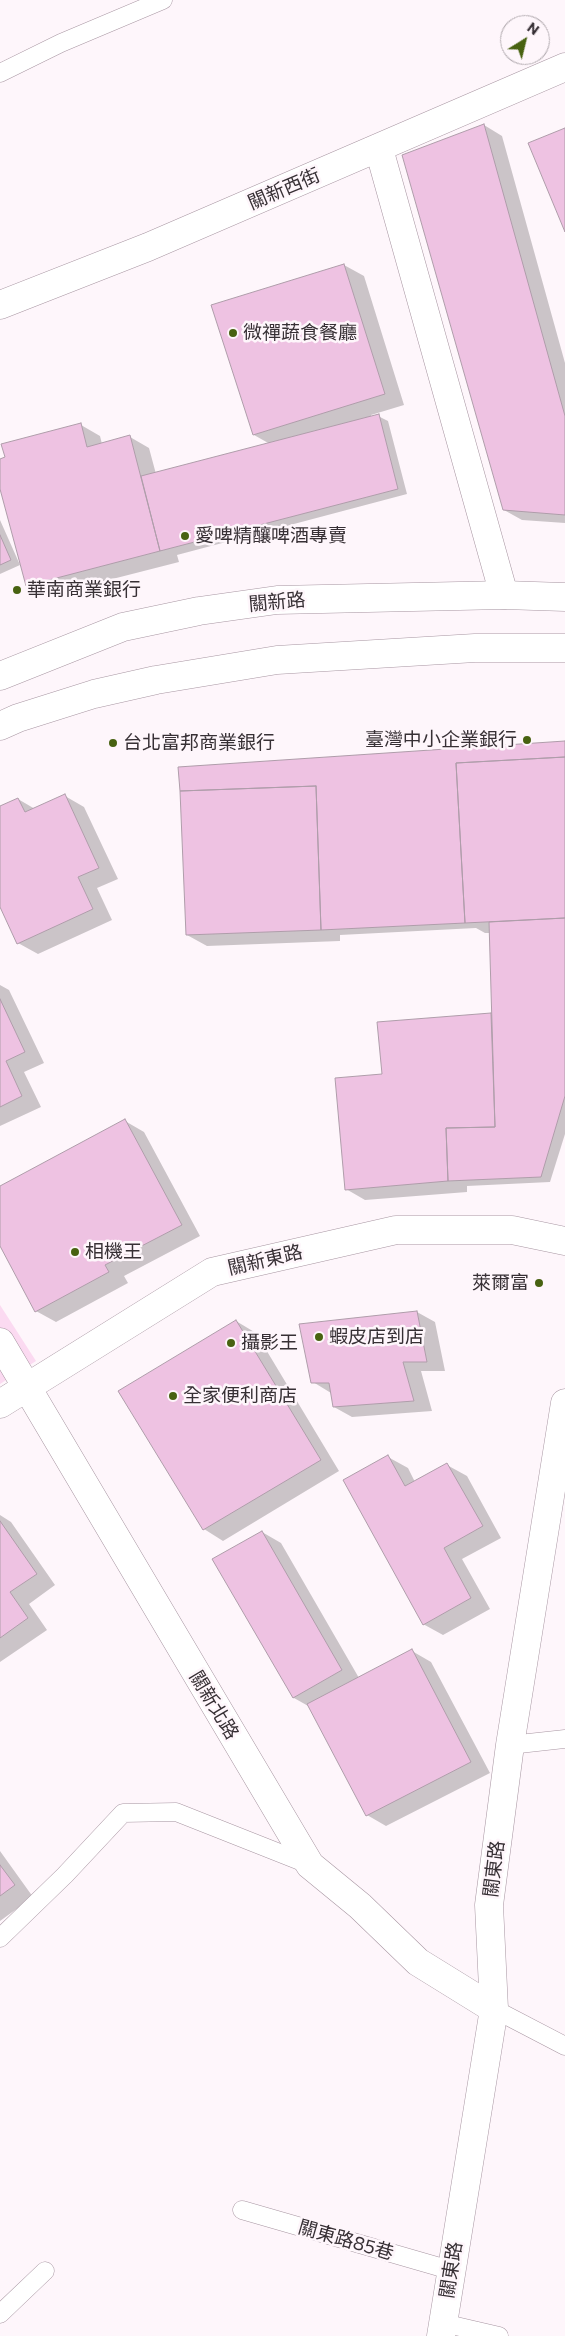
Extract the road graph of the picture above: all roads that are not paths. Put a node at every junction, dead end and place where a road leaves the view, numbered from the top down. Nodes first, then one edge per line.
1 (163, 0) edge
2 (565, 67) edge
3 (0, 73) edge
4 (379, 149) junction
5 (0, 305) edge
6 (504, 595) junction
7 (565, 597) edge
8 (565, 648) edge
9 (0, 676) edge
10 (0, 726) edge
11 (565, 1241) edge
12 (0, 1342) edge
13 (25, 1387) junction
14 (565, 1403) edge
15 (0, 1404) edge
16 (565, 1740) edge
17 (510, 1745) junction
18 (310, 1865) junction
19 (0, 1938) edge
20 (494, 2009) junction
21 (565, 2046) edge
22 (242, 2210) dead end
23 (45, 2270) dead end
24 (450, 2270) junction
25 (0, 2314) edge
26 (442, 2329) edge
27 (499, 2336) edge

1 - 3 lane
2 - 4 street, 關新西街
4 - 5 street, 關新西街
4 - 6 street
6 - 7 street, 關新路
6 - 9 street, 關新路
8 - 10 street
11 - 13 street, 關新東路
12 - 13 street, 關新北路
13 - 15 street, 關新東路
13 - 18 street, 關新北路
14 - 17 street, 關東路
16 - 17 lane
17 - 20 street, 關東路
18 - 19 lane
18 - 20 street, 關新北路
20 - 21 lane
20 - 24 street, 關東路
22 - 24 lane, 關東路85巷
23 - 25 lane
24 - 26 street, 關東路
26 - 27 lane

